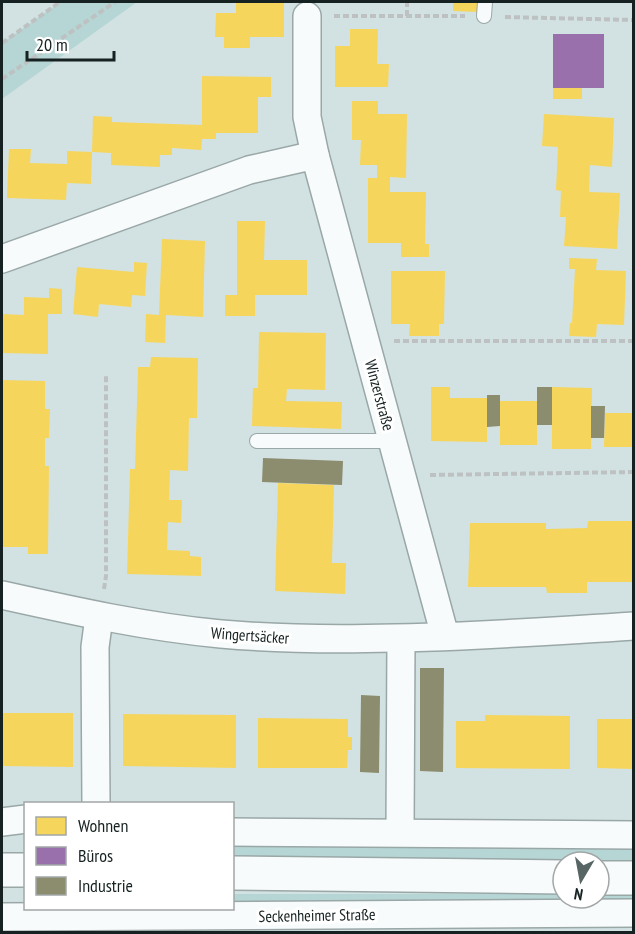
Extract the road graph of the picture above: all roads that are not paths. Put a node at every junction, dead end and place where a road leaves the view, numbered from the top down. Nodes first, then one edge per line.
1 (485, 2) edge
2 (307, 16) dead end
3 (484, 16) dead end
4 (315, 155) junction
5 (2, 259) edge
6 (257, 441) dead end
7 (393, 441) junction
8 (2, 595) edge
9 (99, 617) junction
10 (633, 626) edge
11 (445, 636) junction
12 (401, 639) junction
13 (96, 802) edge
14 (24, 819) edge
15 (2, 822) edge
16 (234, 832) edge
17 (400, 832) junction
18 (633, 835) edge
19 (2, 870) edge
20 (24, 870) edge
21 (234, 873) edge
22 (551, 877) edge
23 (611, 878) edge
24 (633, 879) edge
25 (633, 913) edge
26 (6, 922) edge
27 (316, 923) edge
28 (235, 925) edge

1 - 3 lane
2 - 4 street, Winzerstraße
4 - 5 street
4 - 7 street, Winzerstraße
6 - 7 lane
7 - 11 street, Winzerstraße
8 - 9 street, Wingertsäcker
9 - 12 street, Wingertsäcker
9 - 13 street
10 - 11 street, Wingertsäcker
11 - 12 street, Wingertsäcker
12 - 17 street
14 - 15 street
16 - 17 street
17 - 18 street
19 - 20 street
21 - 22 street
23 - 24 street
25 - 27 street, Seckenheimer Straße
26 - 28 street, Seckenheimer Straße
27 - 28 street, Seckenheimer Straße

